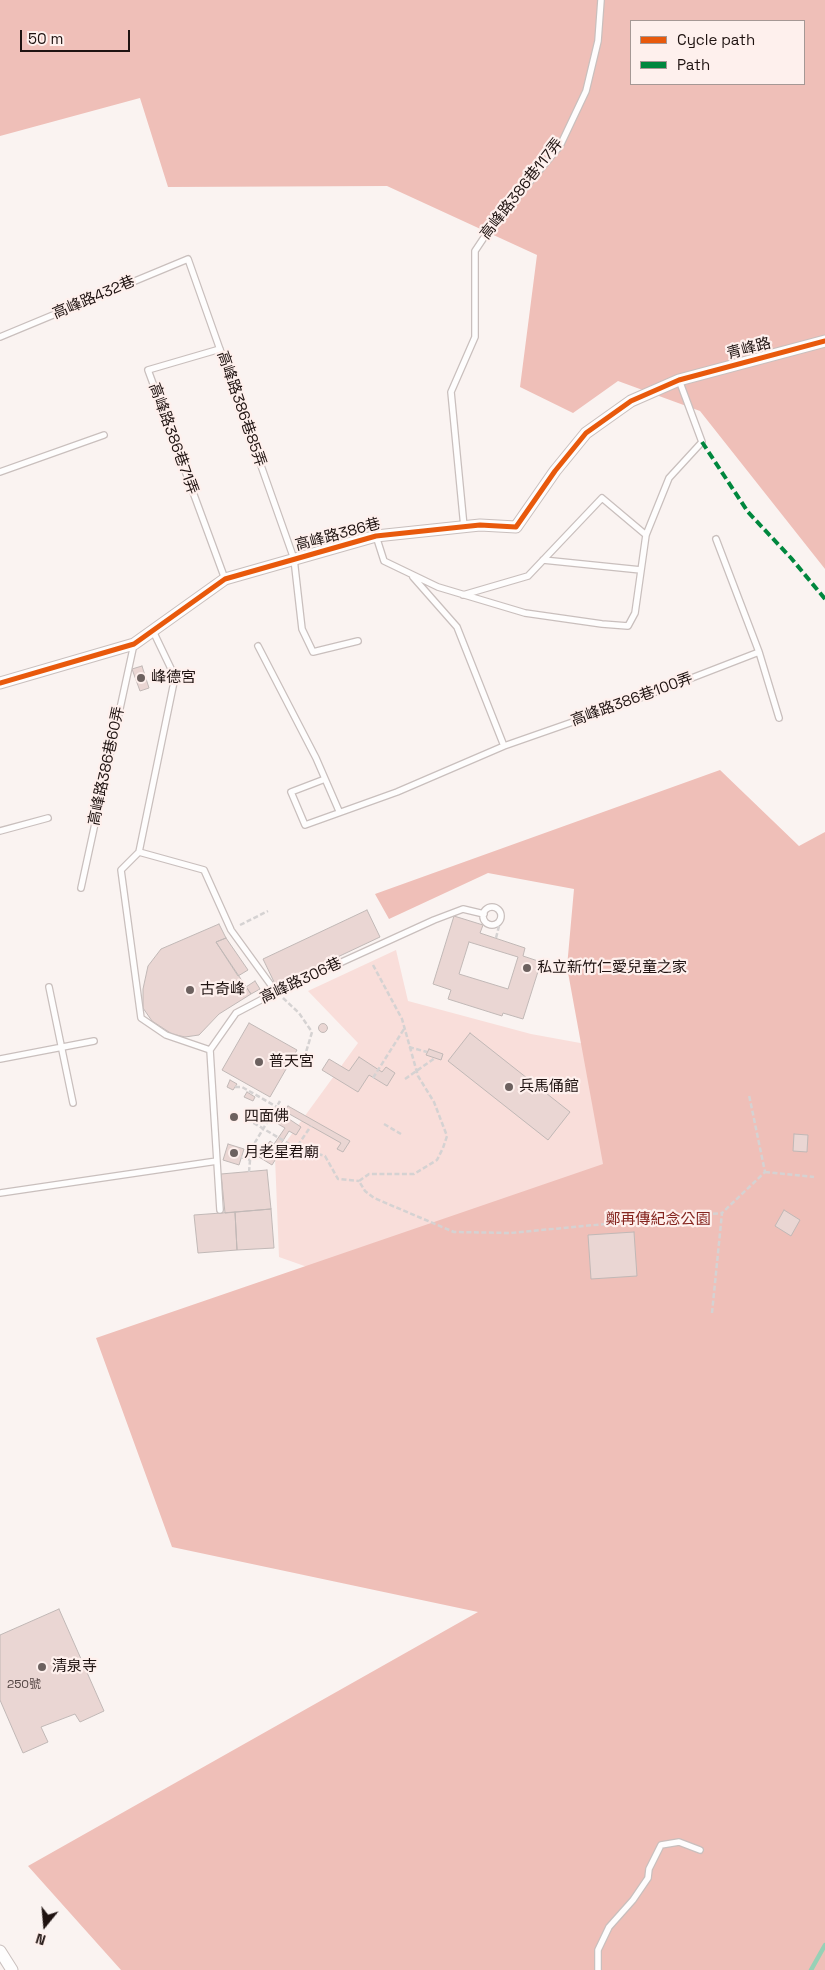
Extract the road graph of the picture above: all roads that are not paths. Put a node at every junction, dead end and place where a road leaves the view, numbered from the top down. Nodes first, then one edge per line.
1 (601, 0) edge
2 (188, 259) joint
3 (0, 337) edge
4 (825, 341) edge
5 (220, 349) junction
6 (679, 380) junction
7 (104, 435) dead end
8 (0, 472) edge
9 (464, 527) junction
10 (646, 535) junction
11 (376, 536) junction
12 (716, 539) dead end
13 (294, 559) junction
14 (543, 560) junction
15 (641, 570) junction
16 (410, 574) junction
17 (225, 579) junction
18 (464, 595) junction
19 (152, 631) junction
20 (358, 641) dead end
21 (134, 644) junction
22 (258, 646) dead end
23 (759, 652) junction
24 (0, 683) edge
25 (779, 718) dead end
26 (504, 746) junction
27 (325, 778) junction
28 (339, 811) junction
29 (48, 818) dead end
30 (0, 831) edge
31 (139, 852) junction
32 (81, 888) dead end
33 (484, 914) junction
34 (49, 987) dead end
35 (276, 992) junction
36 (94, 1041) dead end
37 (62, 1047) junction
38 (210, 1050) junction
39 (0, 1059) edge
40 (74, 1103) dead end
41 (217, 1161) junction
42 (0, 1193) edge
43 (220, 1210) dead end
44 (700, 1850) dead end
45 (0, 1951) edge
46 (12, 1970) edge
47 (598, 1970) edge

1 - 9 lane, 高峰路386巷117弄
2 - 3 lane, 高峰路432巷
2 - 5 lane, 高峰路386巷85弄
4 - 6 street, 青峰路
5 - 13 lane, 高峰路386巷85弄
5 - 17 lane, 高峰路386巷71弄
6 - 9 street, 高峰路386巷
6 - 10 lane
7 - 8 lane
9 - 11 street, 高峰路386巷
10 - 14 lane
10 - 15 lane
11 - 13 street, 高峰路386巷
11 - 16 lane
12 - 23 lane
13 - 17 street, 高峰路386巷
13 - 20 lane, 高峰路386巷85弄
14 - 15 lane
14 - 18 lane
15 - 18 lane
16 - 18 lane
16 - 26 lane
17 - 19 street, 高峰路386巷
19 - 21 street, 高峰路386巷
19 - 31 lane
21 - 24 street, 高峰路386巷
21 - 32 lane, 高峰路386巷60弄
22 - 27 lane
23 - 25 lane
23 - 26 lane, 高峰路386巷100弄
26 - 28 lane, 高峰路386巷100弄
27 - 28 lane
27 - 28 lane, 高峰路386巷100弄
29 - 30 lane
31 - 35 lane
31 - 38 lane
33 - 33 lane
33 - 35 lane, 高峰路306巷
34 - 37 lane
35 - 38 lane, 高峰路306巷
36 - 37 lane
37 - 39 lane
37 - 40 lane
38 - 41 lane
41 - 42 lane
41 - 43 lane
44 - 47 lane
45 - 46 street

